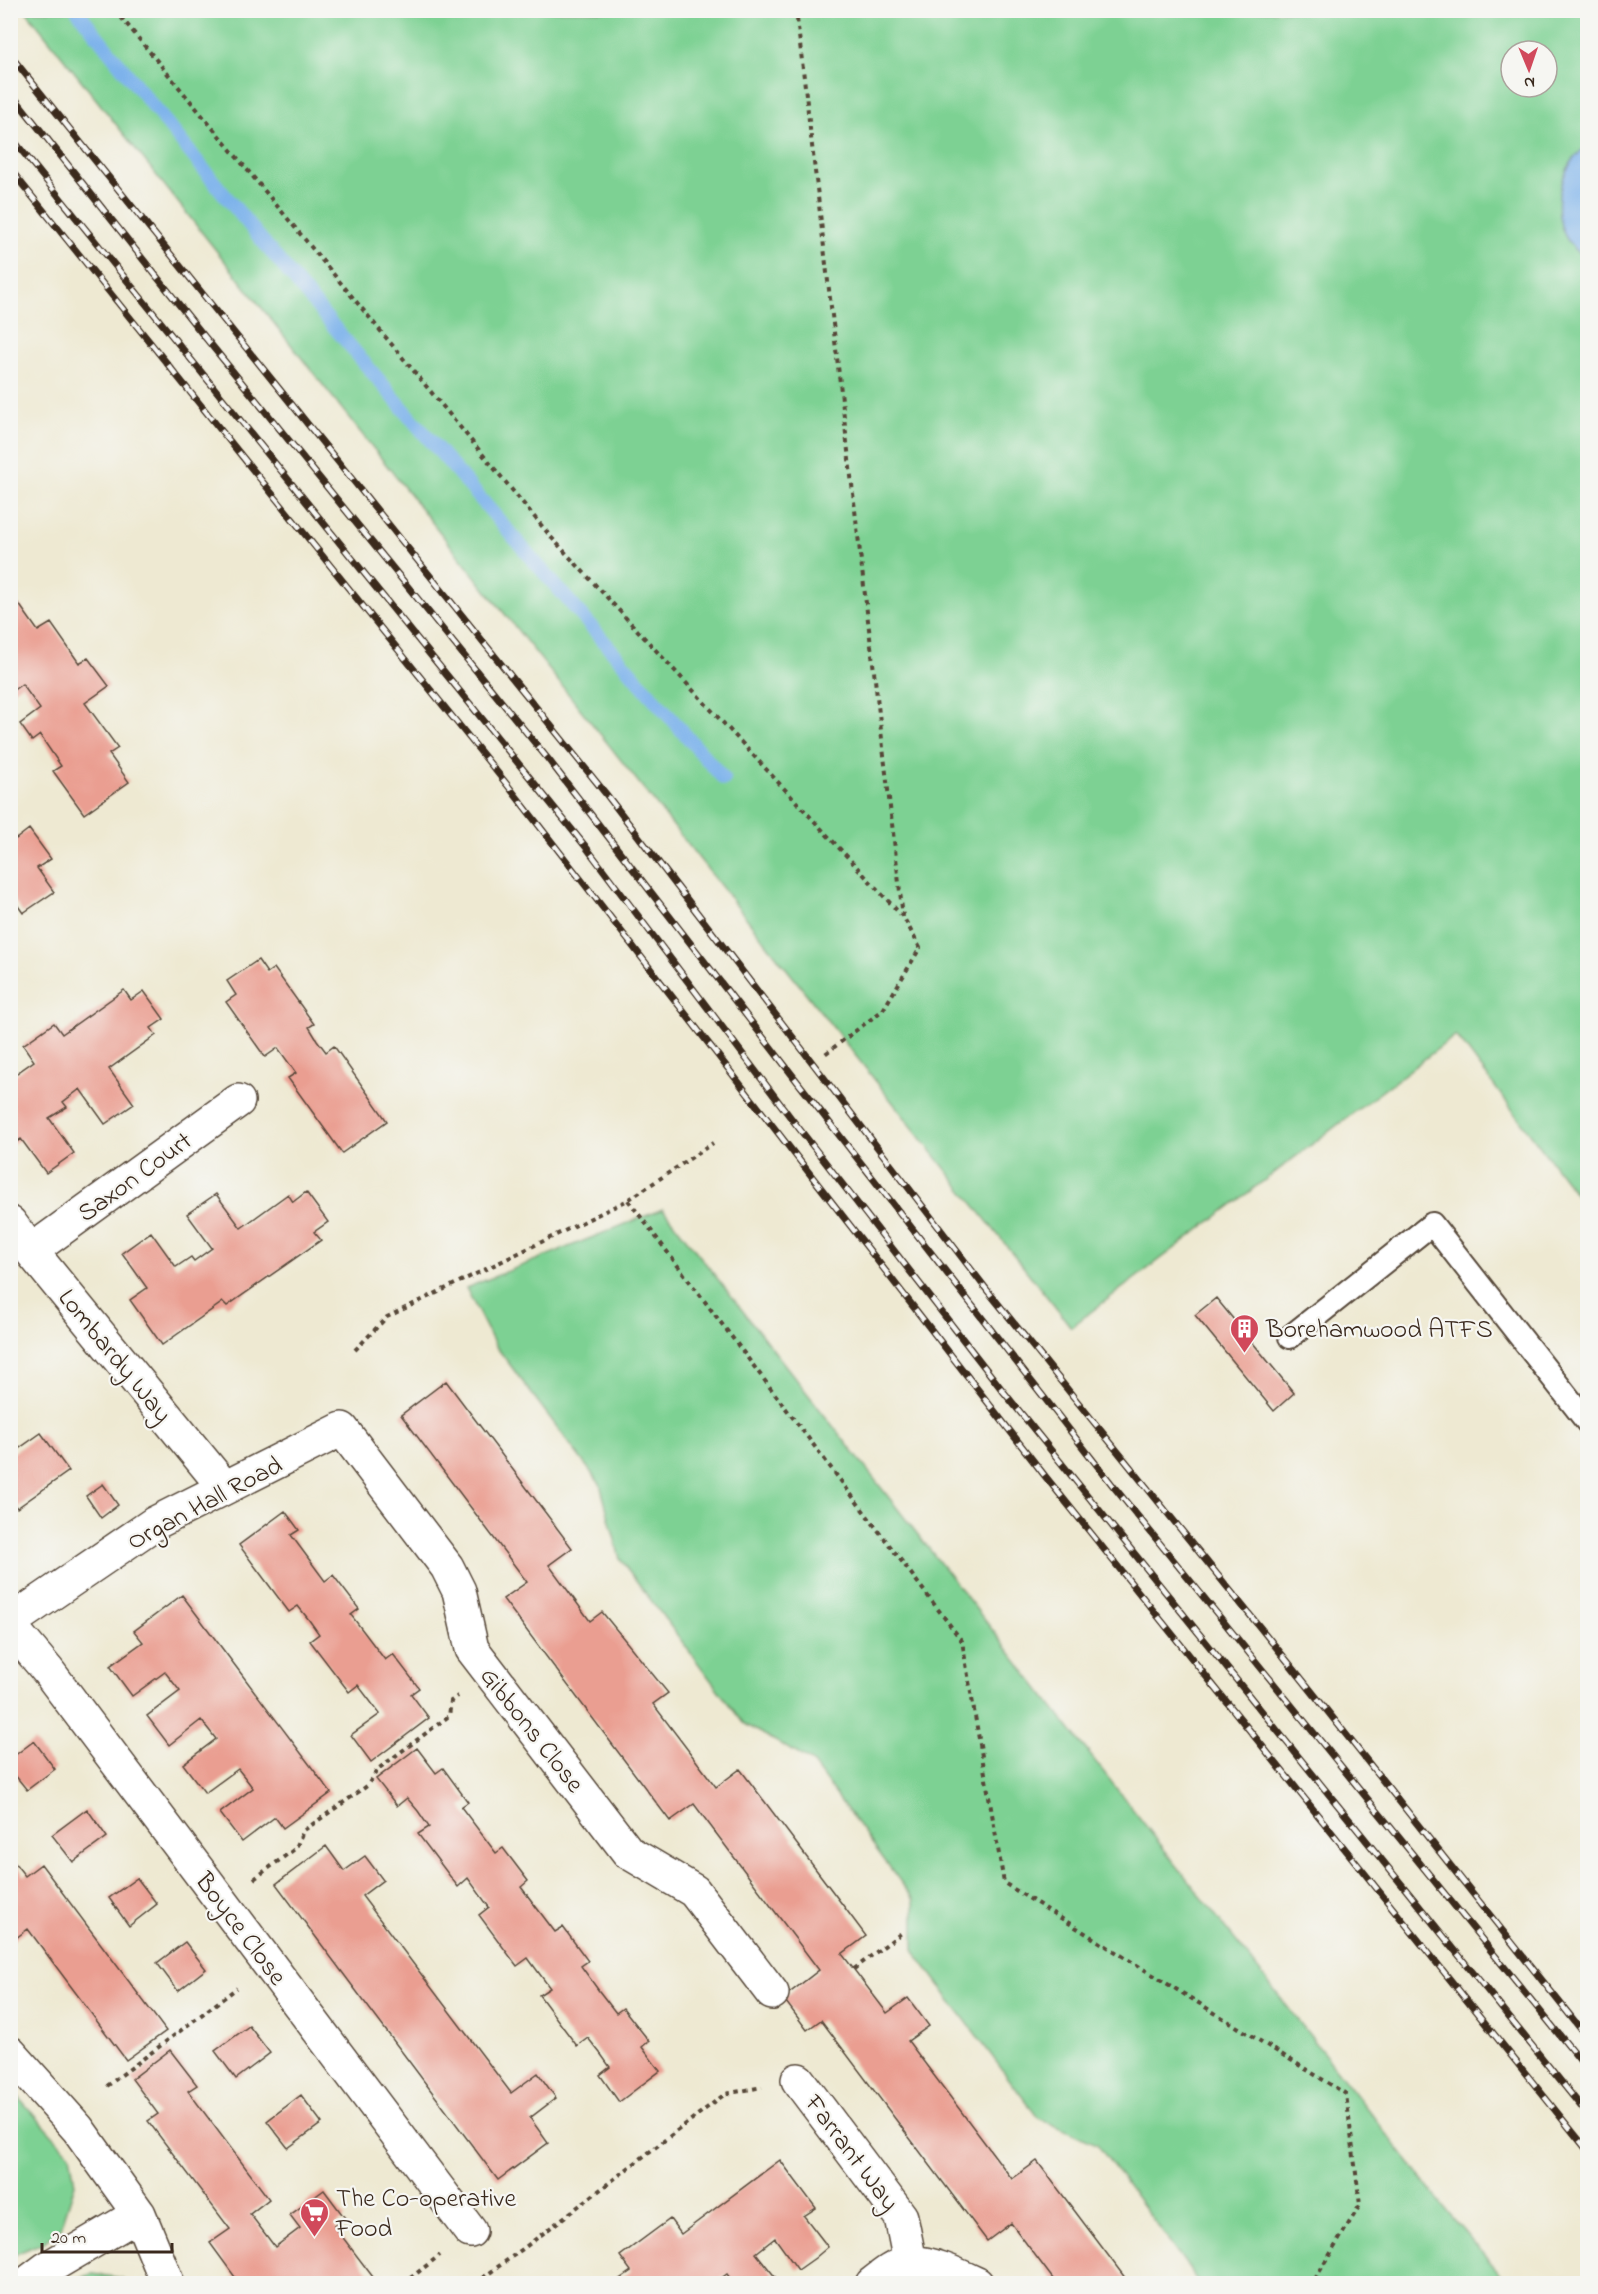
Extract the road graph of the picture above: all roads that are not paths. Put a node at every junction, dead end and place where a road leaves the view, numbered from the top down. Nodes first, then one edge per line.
1 (238, 1101) dead end
2 (10, 1223) edge
3 (31, 1251) junction
4 (1290, 1337) dead end
5 (1587, 1423) edge
6 (342, 1429) joint
7 (224, 1486) junction
8 (10, 1624) edge
9 (772, 1993) dead end
10 (10, 2053) edge
11 (798, 2080) road end
12 (139, 2214) junction
13 (470, 2231) dead end
14 (910, 2262) junction
15 (26, 2283) edge
16 (168, 2283) edge
17 (872, 2283) edge
18 (977, 2283) edge

1 - 3 street, Saxon Court
2 - 3 street, Lombardy Way
3 - 7 street, Lombardy Way
4 - 5 lane
6 - 7 street, Organ Hall Road
6 - 9 street, Gibbons Close
7 - 8 street, Organ Hall Road
8 - 13 street, Boyce Close
10 - 12 street
11 - 14 street, Farrant Way
12 - 15 street
12 - 16 street
14 - 17 street
14 - 18 street

